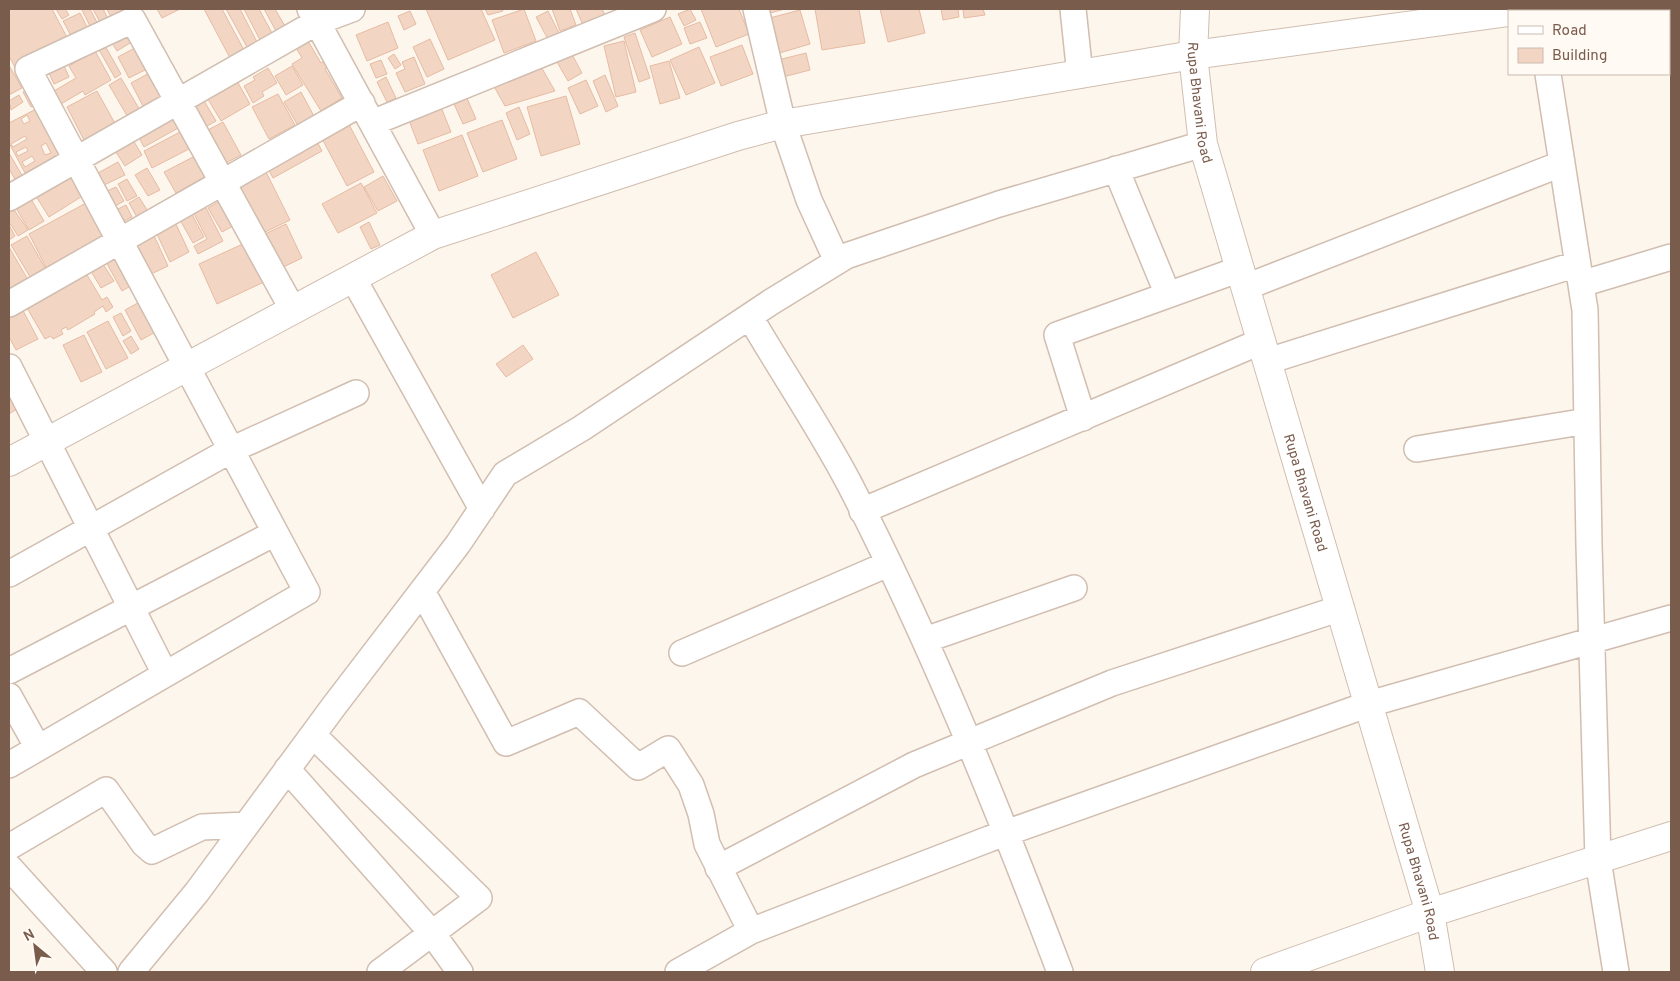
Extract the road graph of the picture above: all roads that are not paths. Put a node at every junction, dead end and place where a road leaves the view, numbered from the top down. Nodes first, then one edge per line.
1 (352, 9) edge
2 (653, 9) edge
3 (756, 9) edge
4 (1073, 9) edge
5 (1195, 9) edge
6 (1508, 12) edge
7 (314, 16) edge
8 (1193, 55) junction
9 (1080, 75) junction
10 (1548, 75) edge
11 (178, 102) junction
12 (367, 113) junction
13 (782, 124) junction
14 (1203, 144) junction
15 (76, 160) junction
16 (1561, 164) junction
17 (1116, 169) junction
18 (222, 182) junction
19 (9, 198) edge
20 (433, 234) junction
21 (120, 241) junction
22 (1671, 257) edge
23 (837, 261) junction
24 (1579, 274) junction
25 (353, 278) junction
26 (1243, 278) junction
27 (1168, 295) junction
28 (9, 304) edge
29 (292, 310) junction
30 (750, 317) junction
31 (1265, 351) junction
32 (9, 367) edge
33 (186, 367) junction
34 (356, 393) dead end
35 (1083, 418) junction
36 (1587, 421) junction
37 (48, 441) junction
38 (1417, 449) dead end
39 (231, 450) junction
40 (9, 462) edge
41 (482, 509) junction
42 (862, 511) junction
43 (91, 528) junction
44 (275, 533) junction
45 (888, 564) junction
46 (9, 574) edge
47 (1074, 588) dead end
48 (422, 591) junction
49 (131, 608) junction
50 (1341, 608) junction
51 (1671, 618) edge
52 (1592, 639) junction
53 (925, 640) junction
54 (682, 653) dead end
55 (9, 671) edge
56 (164, 674) junction
57 (9, 696) edge
58 (1369, 704) junction
59 (313, 735) junction
60 (968, 743) junction
61 (38, 748) junction
62 (9, 765) edge
63 (287, 769) junction
64 (246, 825) junction
65 (1006, 833) junction
66 (1671, 836) edge
67 (9, 847) edge
68 (1598, 860) junction
69 (9, 867) edge
70 (718, 868) junction
71 (1430, 913) junction
72 (751, 932) junction
73 (432, 933) junction
74 (104, 972) edge
75 (131, 972) edge
76 (380, 972) edge
77 (460, 972) edge
78 (678, 972) edge
79 (1060, 972) edge
80 (1265, 972) edge
81 (1440, 972) edge
82 (1616, 972) edge

1 - 7 street
2 - 12 street
3 - 13 street
4 - 9 street
5 - 8 street, Rupa Bhavani Road
6 - 8 street
7 - 11 street
7 - 12 street
8 - 9 street
8 - 14 street, Rupa Bhavani Road
9 - 13 street
10 - 16 street
11 - 15 street
11 - 15 street
11 - 18 street
12 - 18 street
12 - 20 street
13 - 20 street
13 - 23 street
14 - 17 street
14 - 26 street, Rupa Bhavani Road
15 - 19 street
15 - 21 street
16 - 24 street
16 - 26 street
17 - 23 street
17 - 27 street
18 - 21 street
18 - 29 street
20 - 25 street
21 - 28 street
21 - 33 street
22 - 24 street
23 - 30 street
24 - 31 street
24 - 36 street
25 - 29 street
25 - 41 street
26 - 27 street
26 - 31 street, Rupa Bhavani Road
27 - 35 street
29 - 33 street
30 - 41 street
30 - 42 street
31 - 35 street
31 - 50 street, Rupa Bhavani Road
32 - 37 street
33 - 37 street
33 - 39 street
34 - 39 street
35 - 42 street
36 - 38 street
36 - 52 street
37 - 40 street
37 - 43 street
39 - 43 street
39 - 44 street
41 - 48 street
42 - 45 street
43 - 46 street
43 - 49 street
44 - 49 street
44 - 56 street
45 - 53 street
45 - 54 street
47 - 53 street
48 - 59 street
48 - 70 street
49 - 55 street
49 - 56 street
50 - 58 street, Rupa Bhavani Road
50 - 60 street
51 - 52 street
52 - 58 street
52 - 68 street
53 - 60 street
56 - 61 street
57 - 61 street
58 - 65 street
58 - 71 street, Rupa Bhavani Road
59 - 63 street
59 - 73 street
60 - 65 street
60 - 70 street
61 - 62 street
63 - 64 street
63 - 73 street
64 - 67 street
64 - 75 street
65 - 72 street
65 - 79 street
66 - 68 street
68 - 71 street
68 - 82 street
69 - 74 street
70 - 72 street
71 - 80 street
71 - 81 street, Rupa Bhavani Road
72 - 78 street
73 - 76 street
73 - 77 street

